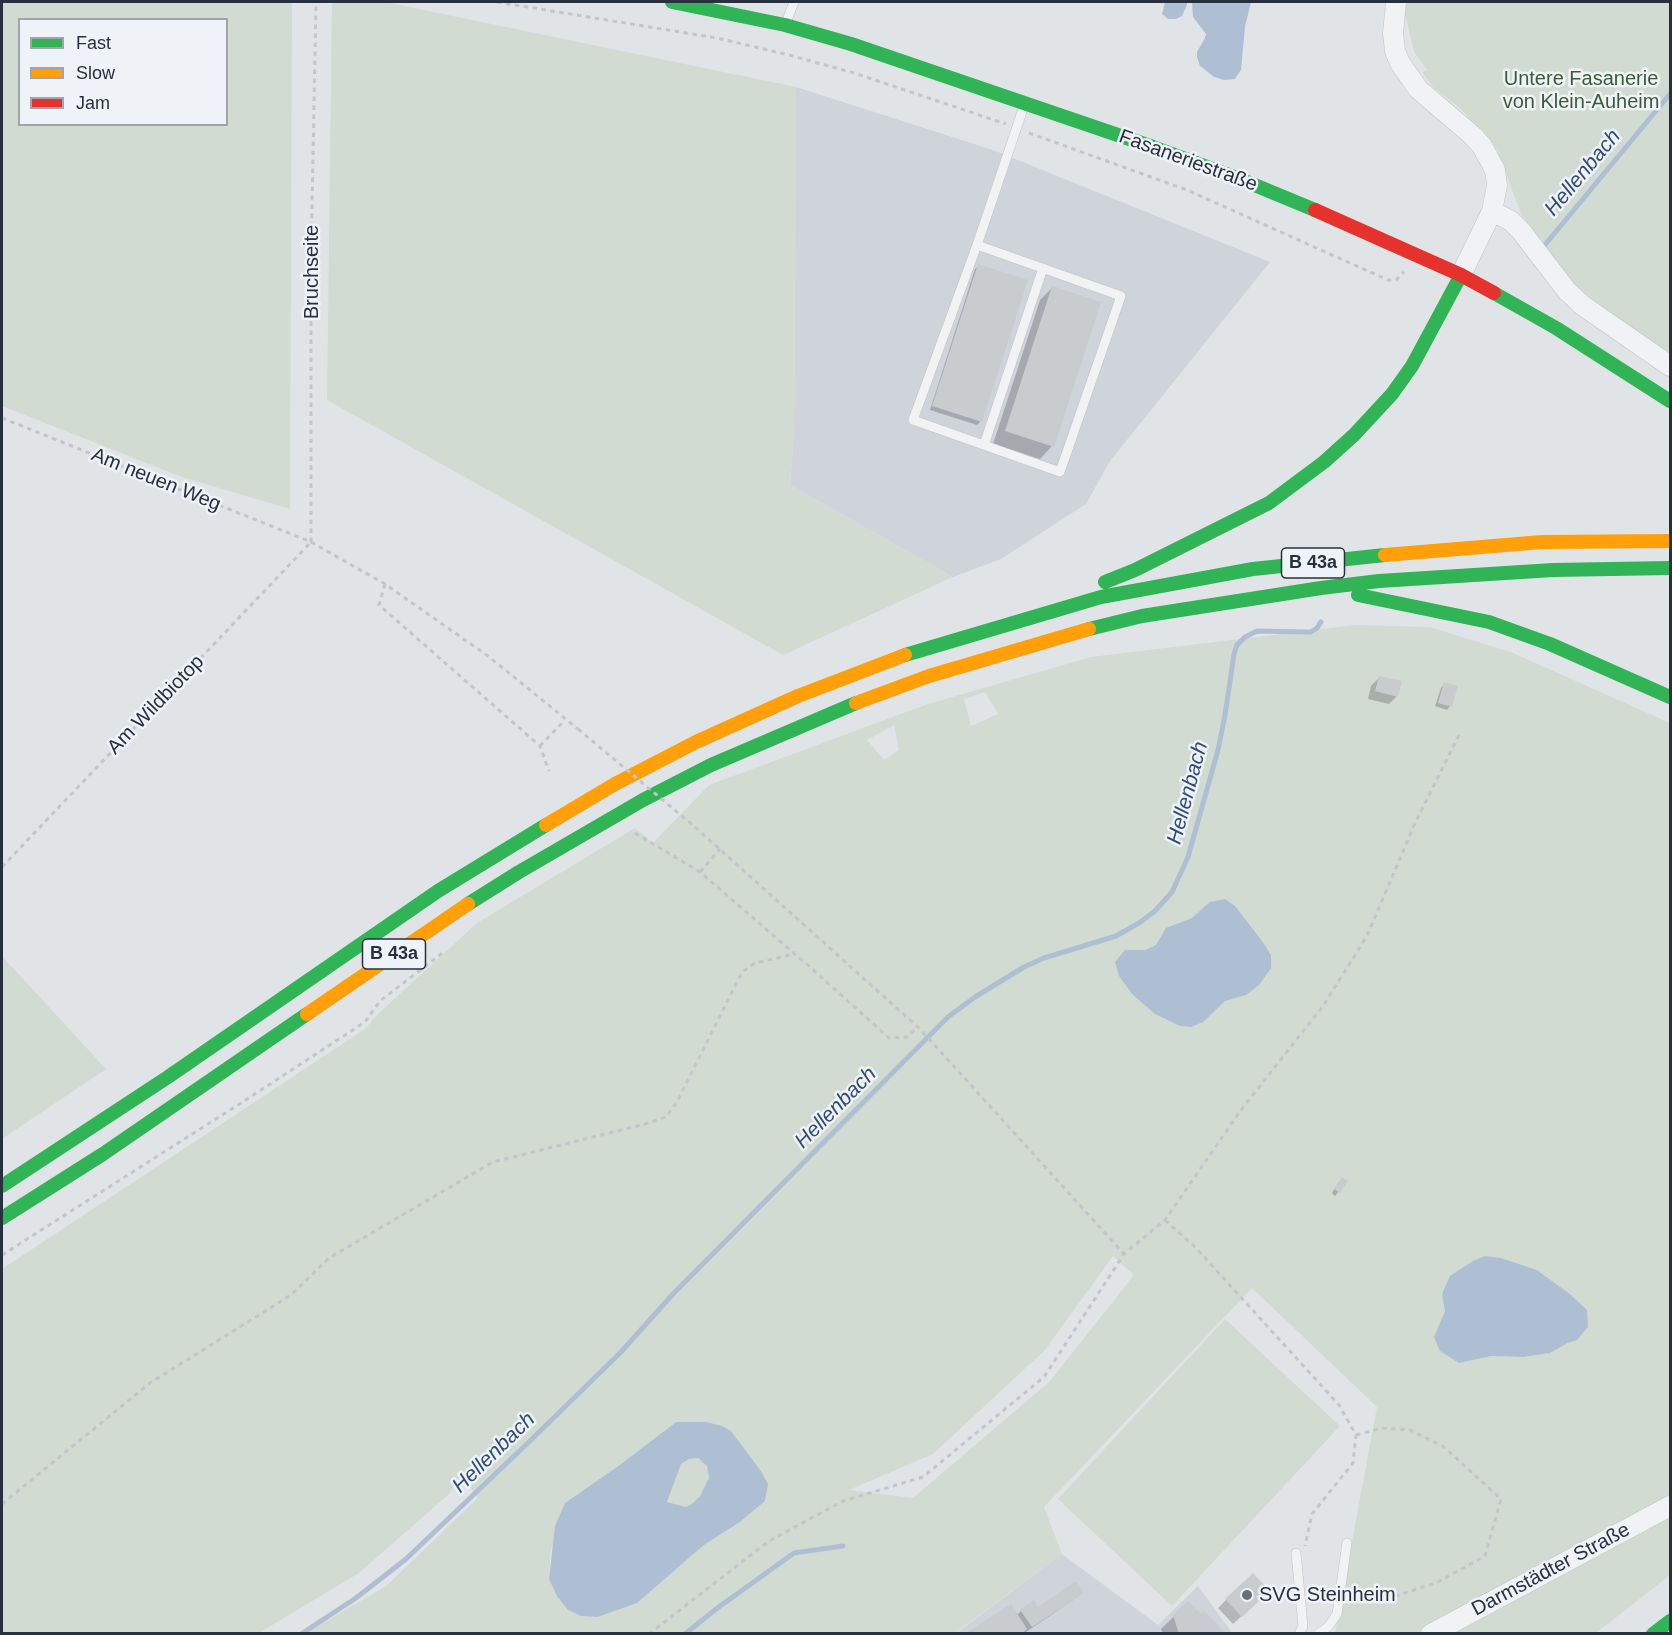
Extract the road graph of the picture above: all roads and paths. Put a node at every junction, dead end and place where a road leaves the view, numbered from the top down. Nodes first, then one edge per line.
1 (316, 2) edge
2 (497, 2) edge
3 (672, 2) edge
4 (794, 2) edge
5 (1396, 2) edge
6 (785, 25) junction
7 (1025, 104) junction
8 (1017, 128) junction
9 (1492, 211) junction
10 (977, 245) junction
11 (1427, 258) junction
12 (1043, 268) junction
13 (1461, 275) junction
14 (1671, 366) edge
15 (1671, 401) edge
16 (2, 418) edge
17 (984, 445) junction
18 (1671, 541) edge
19 (311, 542) junction
20 (1671, 568) edge
21 (386, 585) junction
22 (1321, 588) junction
23 (963, 637) junction
24 (1671, 697) edge
25 (565, 720) junction
26 (1461, 731) dead end
27 (540, 746) junction
28 (549, 771) dead end
29 (631, 830) dead end
30 (720, 849) junction
31 (2, 867) edge
32 (700, 872) junction
33 (445, 951) dead end
34 (795, 954) junction
35 (919, 1027) junction
36 (2, 1186) edge
37 (2, 1218) edge
38 (1165, 1220) junction
39 (1124, 1254) junction
40 (2, 1255) edge
41 (1356, 1435) junction
42 (2, 1504) edge
43 (1671, 1506) edge
44 (1347, 1543) dead end
45 (1296, 1553) joint
46 (1340, 1596) junction
47 (1671, 1621) edge
48 (649, 1634) edge
49 (1299, 1634) edge
50 (1318, 1634) edge
51 (1431, 1634) edge
52 (1653, 1634) edge

1 - 19 path, Bruchseite
2 - 8 path
3 - 6 main road, Fasaneriestraße
4 - 6 lane
5 - 9 street
6 - 7 main road, Fasaneriestraße
7 - 8 lane
7 - 11 main road, Fasaneriestraße
8 - 10 lane
8 - 11 path
9 - 13 street
9 - 14 street
10 - 12 lane
10 - 17 lane
11 - 13 main road, Fasaneriestraße
12 - 17 lane
12 - 17 lane
13 - 15 main road, Fasaneriestraße
13 - 23 main road
16 - 19 path, Am neuen Weg
18 - 23 main road, B 43a
19 - 21 path, Am neuen Weg
19 - 31 path, Am Wildbiotop
20 - 22 main road, B 43a
21 - 25 path, Am neuen Weg
21 - 27 path
22 - 24 main road
22 - 37 main road, B 43a
23 - 36 main road, B 43a
25 - 27 path
25 - 30 path, Am neuen Weg, bridge
26 - 38 path
27 - 28 path
29 - 32 path
30 - 32 path
30 - 35 path, Am neuen Weg
32 - 34 path
33 - 40 path
34 - 35 path
34 - 42 path
35 - 39 path, Am neuen Weg
38 - 39 path
38 - 41 path
39 - 48 path
41 - 45 path
41 - 46 path
43 - 51 street, Darmstädter Straße
44 - 46 lane
45 - 49 lane
46 - 50 lane
47 - 52 main road

